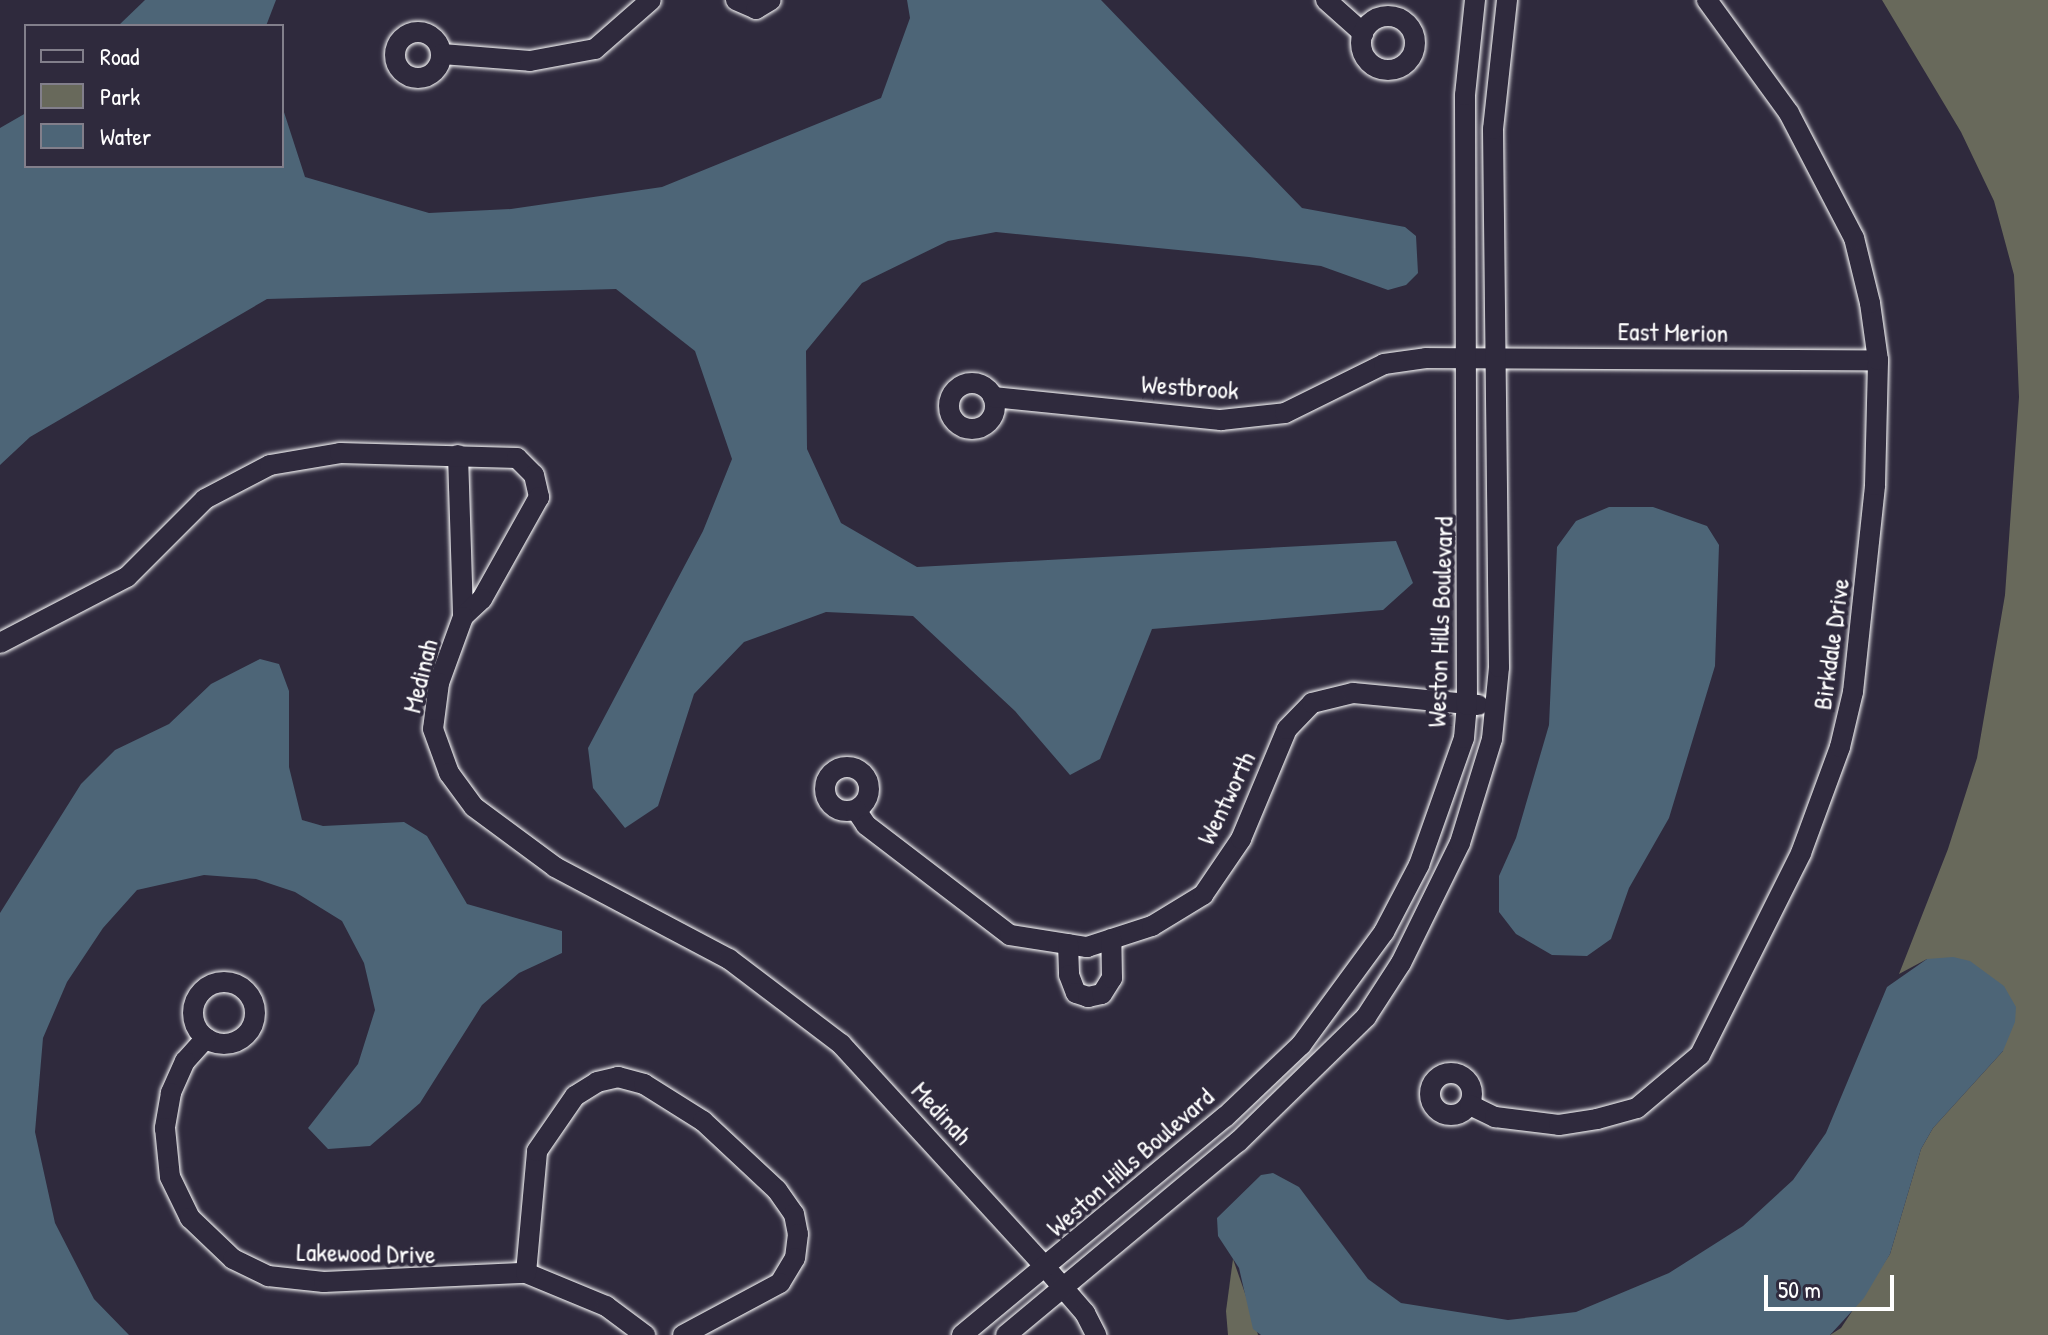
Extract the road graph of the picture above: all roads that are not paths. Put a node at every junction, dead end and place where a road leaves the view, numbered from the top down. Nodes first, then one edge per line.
1 (651, 0) edge
2 (736, 0) edge
3 (771, 0) edge
4 (1326, 0) edge
5 (1475, 0) edge
6 (1507, 0) edge
7 (1707, 0) edge
8 (1363, 33) dead end
9 (442, 54) dead end
10 (1468, 356) junction
11 (1497, 356) junction
12 (1878, 360) junction
13 (993, 397) dead end
14 (458, 455) junction
15 (463, 617) junction
16 (0, 643) edge
17 (1467, 705) junction
18 (1496, 705) junction
19 (856, 810) dead end
20 (1111, 939) junction
21 (1068, 944) junction
22 (206, 1038) dead end
23 (1470, 1105) dead end
24 (1046, 1268) junction
25 (526, 1273) junction
26 (1063, 1290) junction
27 (645, 1335) edge
28 (683, 1335) edge
29 (962, 1335) edge
30 (1006, 1335) edge
31 (1096, 1335) edge

1 - 9 street
2 - 3 street
4 - 8 street
5 - 10 street, Weston Hills Boulevard
6 - 11 street, Weston Hills Boulevard
7 - 12 street, Birkdale Drive
10 - 11 street, East Merion
10 - 13 street, Westbrook
10 - 17 street, Weston Hills Boulevard
11 - 12 street, East Merion
11 - 18 street, Weston Hills Boulevard
12 - 23 street, Birkdale Drive
14 - 15 street
14 - 15 street, Medinah
14 - 16 street, Medinah
15 - 24 street, Medinah
17 - 18 street, Wentworth
17 - 20 street, Wentworth
17 - 24 street, Weston Hills Boulevard
18 - 26 street, Weston Hills Boulevard
19 - 21 street, Wentworth
20 - 21 street, Wentworth
20 - 21 street
22 - 25 street, Lakewood Drive
24 - 26 street, Medinah
24 - 29 street, Weston Hills Boulevard
25 - 27 street, Lakewood Drive
25 - 28 street
26 - 30 street, Weston Hills Boulevard
26 - 31 street, Medinah

